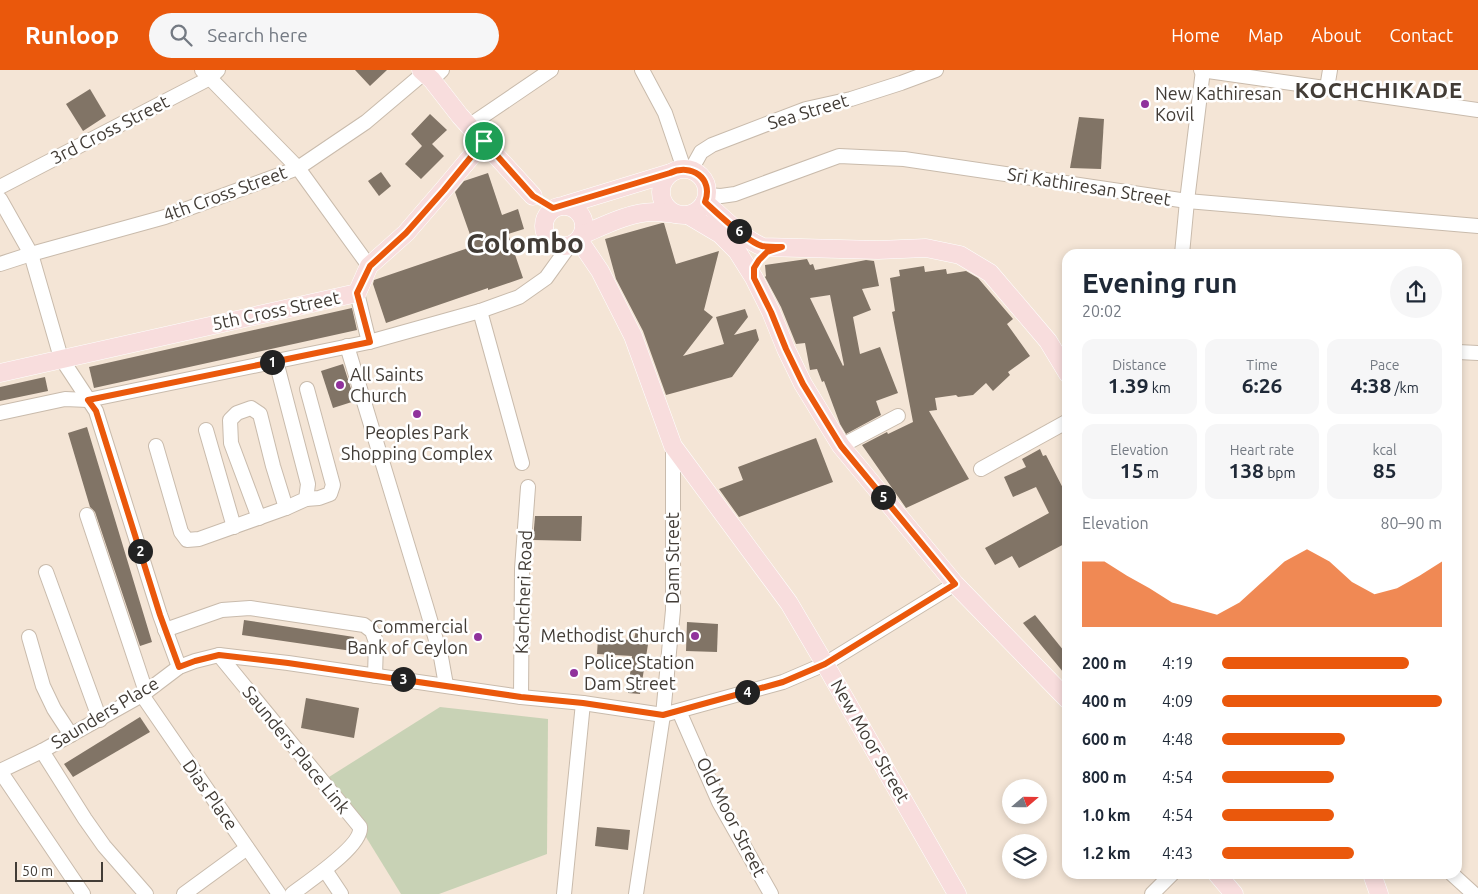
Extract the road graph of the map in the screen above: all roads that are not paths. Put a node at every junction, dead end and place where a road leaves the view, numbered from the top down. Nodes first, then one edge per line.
1 (551, 70) edge
2 (642, 70) edge
3 (936, 70) edge
4 (1202, 70) edge
5 (1330, 70) edge
6 (210, 73) edge
7 (430, 73) edge
8 (1327, 88) junction
9 (1478, 110) edge
10 (470, 125) junction
11 (484, 141) junction
12 (298, 168) junction
13 (682, 171) junction
14 (0, 187) edge
15 (706, 198) junction
16 (0, 199) edge
17 (1187, 201) junction
18 (555, 210) junction
19 (682, 215) junction
20 (1478, 226) edge
21 (577, 240) junction
22 (782, 247) junction
23 (1182, 249) edge
24 (31, 254) junction
25 (0, 264) edge
26 (370, 266) junction
27 (754, 278) junction
28 (357, 293) junction
29 (480, 311) junction
30 (370, 342) junction
31 (346, 346) junction
32 (1462, 352) edge
33 (1478, 353) edge
34 (61, 358) junction
35 (276, 361) junction
36 (1062, 364) edge
37 (0, 373) edge
38 (307, 390) dead end
39 (88, 400) junction
40 (0, 413) edge
41 (898, 416) dead end
42 (1062, 424) edge
43 (206, 430) dead end
44 (156, 446) dead end
45 (673, 446) junction
46 (841, 446) junction
47 (522, 463) dead end
48 (980, 469) dead end
49 (528, 488) dead end
50 (306, 499) junction
51 (286, 508) junction
52 (87, 515) dead end
53 (259, 518) junction
54 (234, 527) junction
55 (46, 572) dead end
56 (955, 584) junction
57 (165, 630) junction
58 (29, 637) dead end
59 (219, 655) junction
60 (825, 664) junction
61 (179, 667) junction
62 (375, 676) junction
63 (446, 685) junction
64 (144, 694) junction
65 (1062, 694) edge
66 (521, 697) junction
67 (583, 703) junction
68 (680, 711) junction
69 (663, 715) junction
70 (100, 720) junction
71 (72, 735) junction
72 (42, 751) junction
73 (0, 771) edge
74 (247, 848) junction
75 (325, 870) junction
76 (1167, 879) edge
77 (1221, 879) edge
78 (1374, 879) edge
79 (1458, 879) edge
80 (83, 894) edge
81 (146, 894) edge
82 (184, 894) edge
83 (279, 894) edge
84 (292, 894) edge
85 (341, 894) edge
86 (564, 894) edge
87 (636, 894) edge
88 (771, 894) edge
89 (957, 894) edge
90 (1152, 894) edge
91 (1234, 894) edge
92 (1379, 894) edge
93 (1474, 894) edge

1 - 10 street
2 - 13 street
3 - 13 street, Sea Street
4 - 8 street
4 - 17 street
5 - 8 street
6 - 12 street
6 - 14 street, 3rd Cross Street
7 - 10 main road
7 - 12 street, 4th Cross Street
8 - 9 street
10 - 11 main road
11 - 18 main road
11 - 26 main road, 5th Cross Street
12 - 24 street, 4th Cross Street
12 - 26 street
13 - 15 main road
13 - 18 main road
13 - 19 main road
15 - 17 street, Sri Kathiresan Street
15 - 19 main road
15 - 22 main road
16 - 24 street
17 - 20 street, Sri Kathiresan Street
17 - 23 street
18 - 21 main road
18 - 21 main road
19 - 21 main road
19 - 27 main road
21 - 29 street
21 - 45 main road, Dam Street
22 - 27 main road
22 - 36 main road
24 - 25 street, 4th Cross Street
24 - 34 street
26 - 28 main road, 5th Cross Street
27 - 46 main road
28 - 30 street
28 - 34 main road, 5th Cross Street
29 - 30 street
29 - 47 street
30 - 31 street
31 - 35 street
31 - 63 street
32 - 33 street
34 - 37 main road, 5th Cross Street
34 - 39 street
35 - 39 street
35 - 50 street
38 - 50 street
39 - 40 street
39 - 57 street
41 - 46 street
42 - 48 street
43 - 54 street
44 - 54 street
45 - 60 main road, New Moor Street
45 - 69 street, Dam Street
46 - 56 main road
49 - 66 street, Kachcheri Road
50 - 51 street
51 - 53 street
51 - 53 street
52 - 64 street, Dias Place
53 - 54 street
55 - 70 street
56 - 60 street, Saunders Place
56 - 65 main road
57 - 61 street
57 - 62 street
58 - 71 street
59 - 61 street, Saunders Place
59 - 62 street, Saunders Place
59 - 75 street, Saunders Place Link
60 - 68 street, Saunders Place
60 - 89 main road, New Moor Street
61 - 64 street, Saunders Place
62 - 63 street, Saunders Place
63 - 66 street, Saunders Place
64 - 70 street, Saunders Place
64 - 74 street, Dias Place
66 - 67 street, Saunders Place
67 - 69 street, Saunders Place
67 - 86 street
68 - 69 street, Saunders Place
68 - 88 street, Old Moor Street
69 - 87 street, Dam Street
70 - 71 street, Saunders Place
71 - 72 street, Saunders Place
72 - 73 street, Saunders Place
72 - 81 street
73 - 80 street
74 - 82 street
74 - 83 street, Dias Place
75 - 84 street
75 - 85 street
76 - 90 street
77 - 91 main road
78 - 92 main road
79 - 93 street

